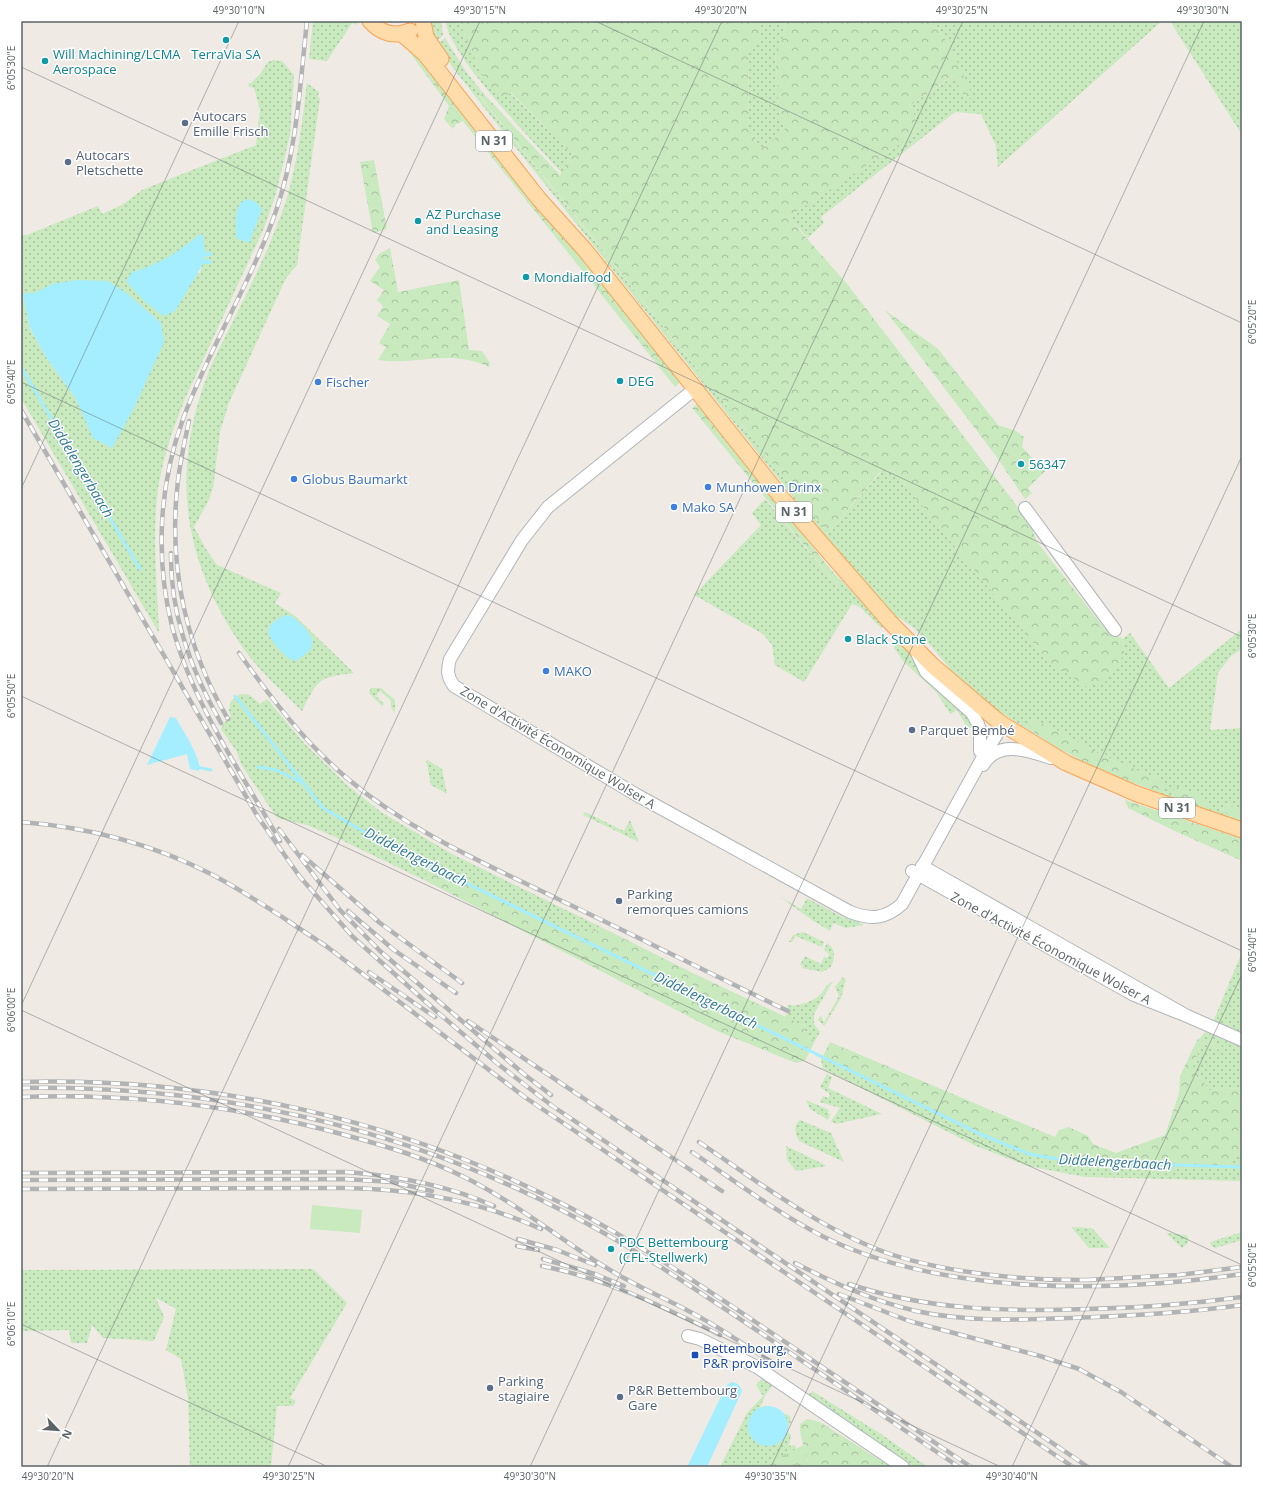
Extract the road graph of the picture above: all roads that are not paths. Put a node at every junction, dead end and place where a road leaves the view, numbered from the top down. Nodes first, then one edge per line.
1 (370, 21) edge
2 (422, 21) edge
3 (402, 34) junction
4 (585, 250) junction
5 (696, 388) junction
6 (1025, 508) dead end
7 (1115, 630) dead end
8 (914, 647) junction
9 (1001, 723) junction
10 (980, 751) junction
11 (1066, 763) junction
12 (1242, 830) edge
13 (922, 870) junction
14 (1242, 1040) edge
15 (688, 1336) dead end
16 (903, 1467) edge

1 - 3 main road
2 - 3 main road
2 - 4 main road, N 31
3 - 4 main road, N 31
4 - 5 main road, N 31
5 - 8 main road, N 31
5 - 13 street, Zone d'Activité Économique Wolser A
6 - 7 street
8 - 9 main road, N 31
8 - 10 street
9 - 10 street
9 - 11 main road, N 31
9 - 13 street, Zone d'Activité Économique Wolser A
10 - 13 street
11 - 12 main road, N 31
11 - 13 street
13 - 14 street, Zone d'Activité Économique Wolser A
15 - 16 street

